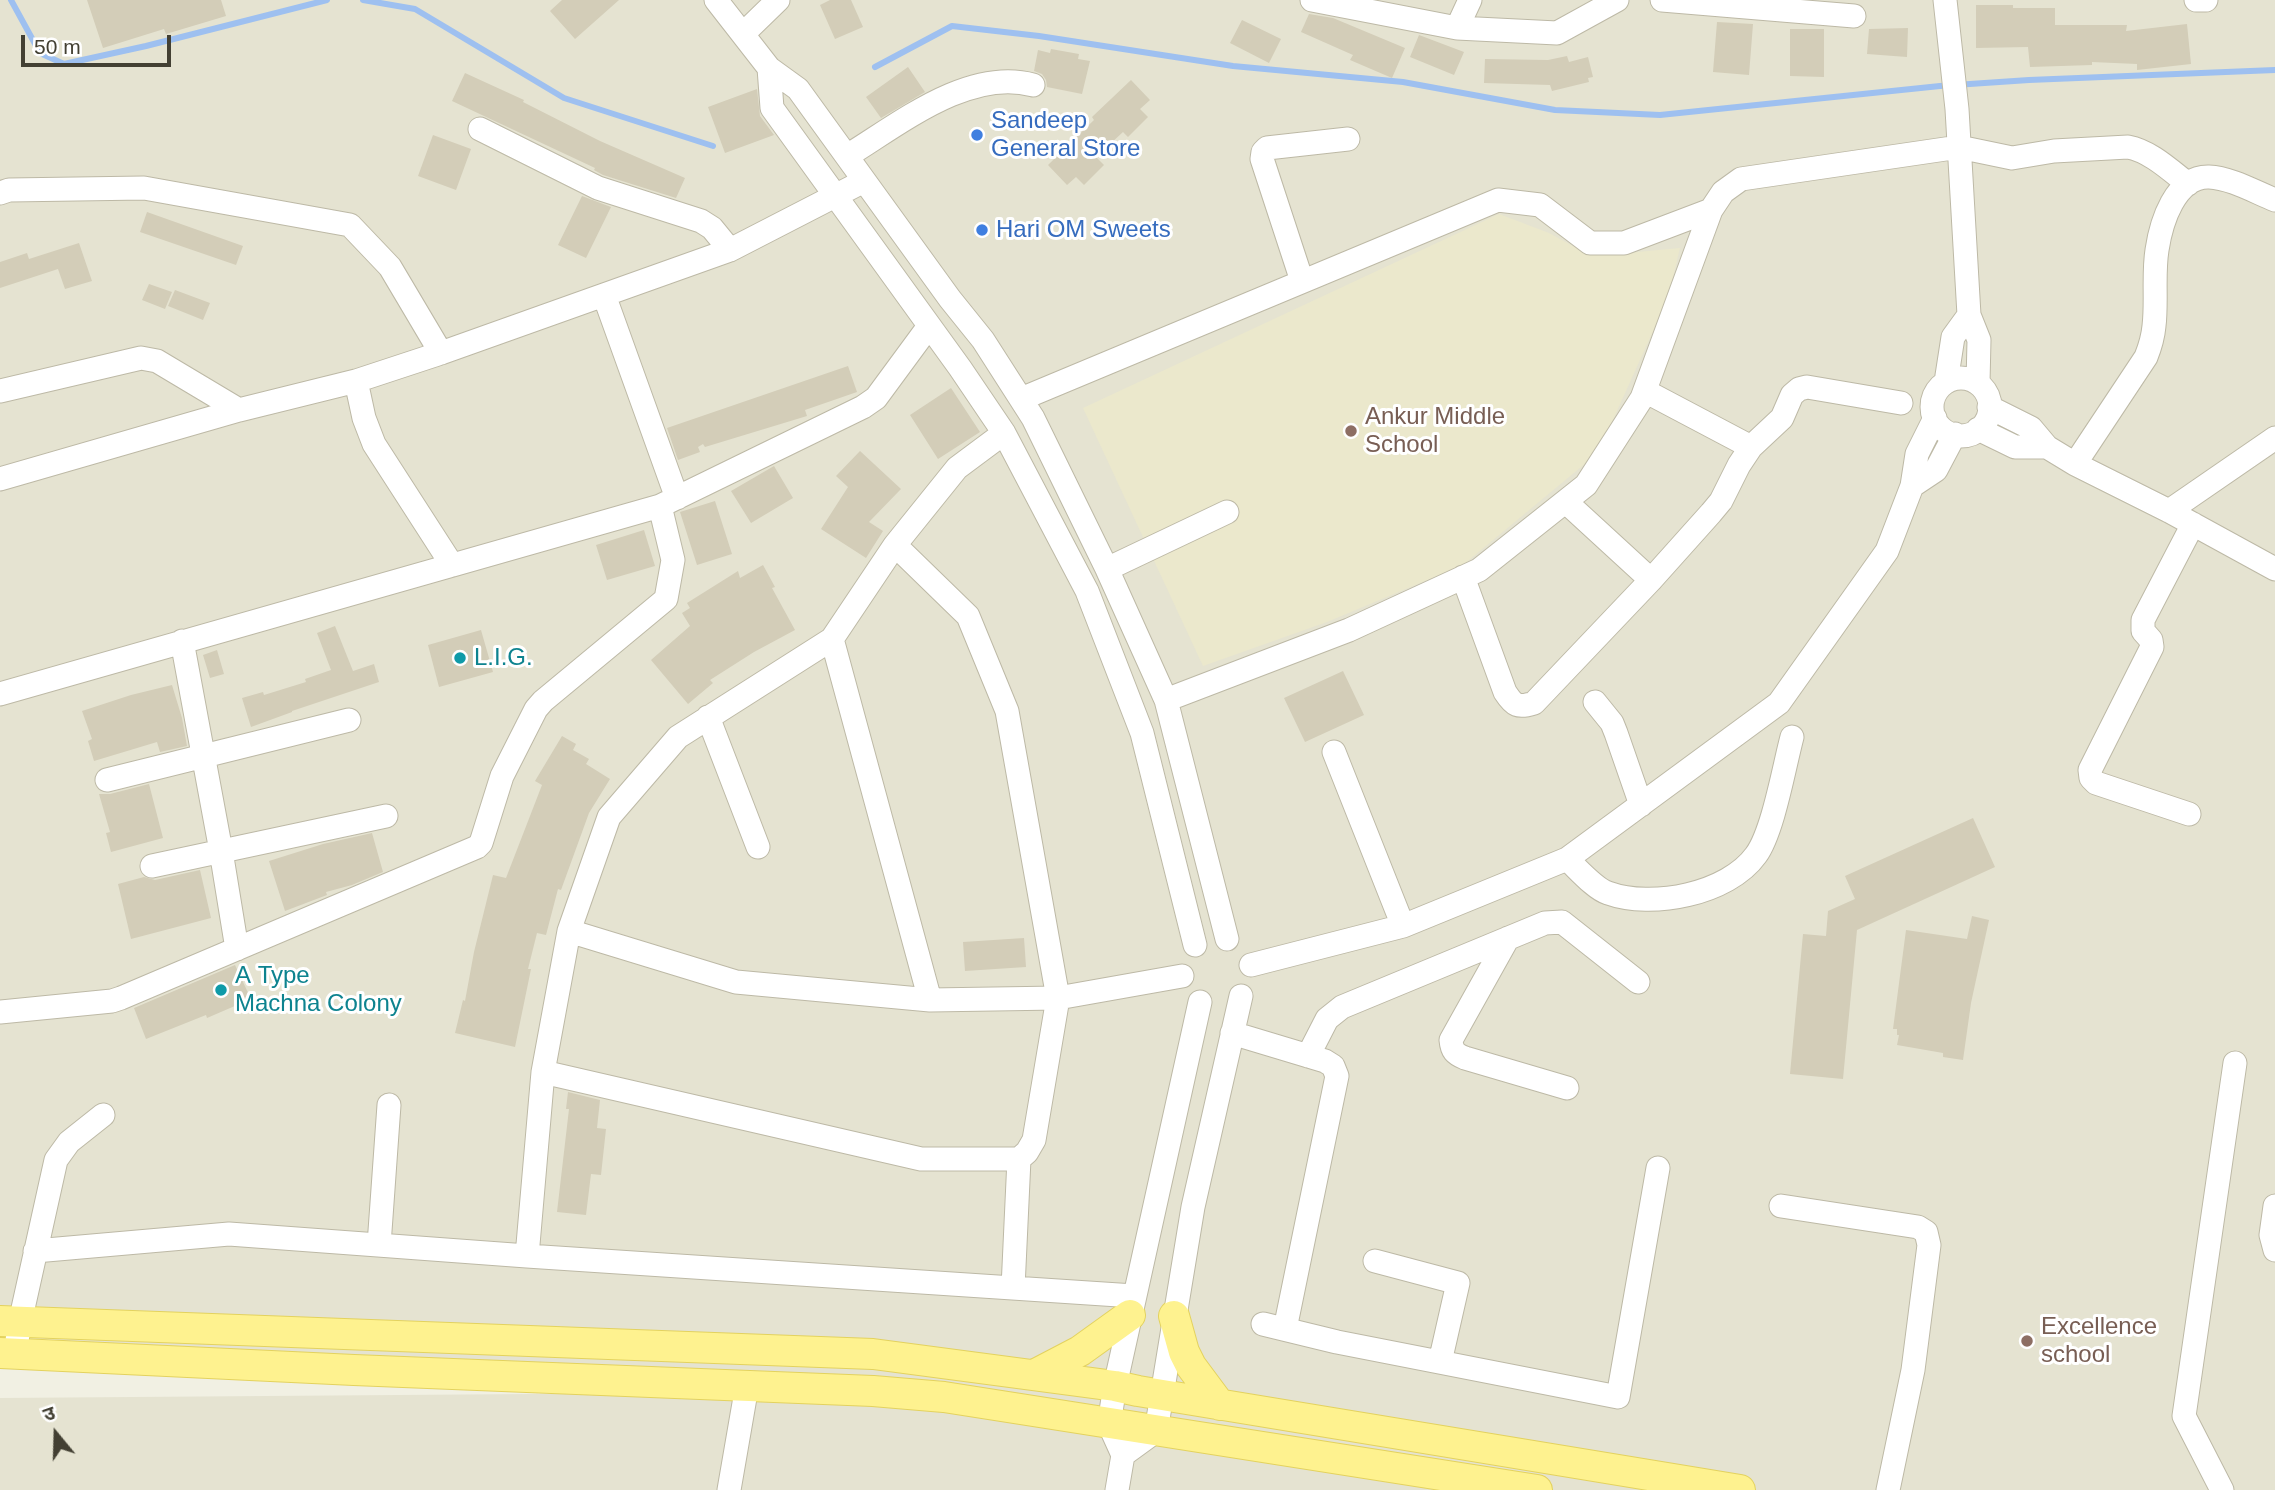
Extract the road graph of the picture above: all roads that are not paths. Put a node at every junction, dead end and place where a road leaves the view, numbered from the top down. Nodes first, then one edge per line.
1 (716, 0) edge
2 (778, 0) edge
3 (1312, 0) edge
4 (1470, 0) edge
5 (1617, 0) edge
6 (1662, 0) edge
7 (1945, 0) edge
8 (2196, 0) edge
9 (2206, 0) edge
10 (1694, 1) edge
11 (1854, 16) dead end
12 (1457, 28) junction
13 (743, 34) junction
14 (769, 68) junction
15 (1033, 85) dead end
16 (480, 129) dead end
17 (1348, 139) dead end
18 (1959, 147) junction
19 (847, 156) junction
20 (864, 181) junction
21 (2188, 184) junction
22 (0, 193) edge
23 (834, 196) junction
24 (2275, 201) edge
25 (1710, 210) junction
26 (730, 250) junction
27 (1302, 281) junction
28 (604, 295) junction
29 (1969, 315) junction
30 (929, 326) junction
31 (441, 353) junction
32 (356, 381) junction
33 (1946, 382) junction
34 (1978, 383) junction
35 (0, 391) edge
36 (1645, 391) junction
37 (1021, 399) junction
38 (1901, 403) dead end
39 (1989, 407) junction
40 (239, 410) junction
41 (1935, 418) junction
42 (1978, 429) junction
43 (1004, 433) junction
44 (1955, 434) junction
45 (2275, 438) edge
46 (1751, 447) junction
47 (2047, 447) junction
48 (2075, 464) junction
49 (0, 479) edge
50 (1912, 486) junction
51 (669, 502) junction
52 (1566, 502) junction
53 (2169, 511) junction
54 (1227, 512) dead end
55 (2193, 524) junction
56 (895, 545) junction
57 (452, 565) junction
58 (1107, 569) junction
59 (2275, 569) edge
60 (1463, 577) junction
61 (1651, 580) junction
62 (832, 639) junction
63 (182, 641) junction
64 (0, 694) edge
65 (1166, 700) junction
66 (1595, 702) dead end
67 (708, 718) junction
68 (349, 720) dead end
69 (1792, 737) dead end
70 (1334, 752) dead end
71 (202, 757) junction
72 (107, 780) dead end
73 (1641, 805) junction
74 (2189, 814) dead end
75 (386, 816) dead end
76 (758, 847) dead end
77 (221, 851) junction
78 (1567, 859) junction
79 (152, 866) dead end
80 (1403, 926) junction
81 (569, 931) junction
82 (1508, 938) junction
83 (1227, 939) junction
84 (1195, 945) junction
85 (237, 949) junction
86 (1251, 965) junction
87 (1182, 976) junction
88 (1638, 982) dead end
89 (1241, 996) junction
90 (1058, 998) junction
91 (929, 1000) junction
92 (1200, 1002) junction
93 (0, 1012) edge
94 (1232, 1033) junction
95 (1308, 1056) junction
96 (2235, 1063) dead end
97 (543, 1072) junction
98 (1567, 1088) dead end
99 (389, 1105) dead end
100 (103, 1115) dead end
101 (1019, 1159) junction
102 (1658, 1168) dead end
103 (1781, 1206) dead end
104 (2275, 1206) edge
105 (379, 1245) junction
106 (2275, 1250) edge
107 (35, 1251) junction
108 (527, 1256) junction
109 (1375, 1261) dead end
110 (1013, 1288) junction
111 (1132, 1305) junction
112 (1174, 1316) junction
113 (10, 1322) edge
114 (718, 1348) junction
115 (8, 1353) edge
116 (1440, 1362) junction
117 (951, 1365) junction
118 (1034, 1376) junction
119 (716, 1385) junction
120 (747, 1386) junction
121 (1115, 1386) junction
122 (1162, 1395) junction
123 (944, 1397) junction
124 (1220, 1405) junction
125 (1109, 1424) junction
126 (1156, 1431) junction
127 (1123, 1455) junction
128 (729, 1490) edge
129 (1117, 1490) edge
130 (1537, 1490) edge
131 (1740, 1490) edge
132 (1888, 1490) edge
133 (2222, 1490) edge

1 - 13 street
2 - 13 street
3 - 12 street
4 - 12 street
5 - 12 street
6 - 10 street
7 - 18 street
8 - 9 street
10 - 11 street
13 - 14 street
14 - 19 street
14 - 23 street
15 - 19 street
16 - 26 street
17 - 27 street
18 - 21 street
18 - 25 street
18 - 29 street
19 - 20 street
20 - 23 street
20 - 37 street
21 - 24 street
21 - 48 street
22 - 31 street
23 - 26 street
23 - 30 street
25 - 27 street
25 - 36 street
26 - 28 street
27 - 37 street
28 - 31 street
28 - 51 street
29 - 33 street
29 - 34 street
30 - 43 street
30 - 51 street
31 - 32 street
32 - 40 street
32 - 57 street
33 - 34 street
33 - 41 street
34 - 39 street
35 - 40 street
36 - 46 street
36 - 52 street
37 - 58 street
38 - 46 street
39 - 42 street
39 - 47 street
40 - 49 street
41 - 44 street
41 - 50 street
42 - 44 street
42 - 47 street
43 - 56 street
43 - 84 street
44 - 50 street
45 - 53 street
46 - 61 street
47 - 48 street
48 - 53 street
50 - 73 street
51 - 57 street
51 - 85 street
52 - 60 street
52 - 61 street
53 - 55 street
54 - 58 street
55 - 59 street
55 - 74 street
56 - 62 street
56 - 90 street
57 - 63 street
58 - 65 street
60 - 61 street
60 - 65 street
62 - 67 street
62 - 91 street
63 - 64 street
63 - 71 street
65 - 83 street
66 - 73 street
67 - 76 street
67 - 81 street
68 - 71 street
69 - 78 street
70 - 80 street
71 - 72 street
71 - 77 street
73 - 78 street
75 - 77 street
77 - 79 street
77 - 85 street
78 - 80 street
80 - 86 street
81 - 91 street
81 - 97 street
82 - 88 street
82 - 95 street
82 - 98 street
83 - 84 street
83 - 86 street
84 - 87 street
85 - 93 street
86 - 89 street
87 - 90 street
87 - 92 street
89 - 92 street
89 - 94 street
90 - 91 street
90 - 101 street
92 - 111 street
94 - 95 street
94 - 112 street
95 - 116 street
96 - 133 street
97 - 101 street
97 - 108 street
99 - 105 street
100 - 107 street
101 - 110 street
102 - 116 street
103 - 132 street
104 - 106 street
105 - 107 street
105 - 108 street
107 - 113 street
108 - 110 street
109 - 116 street
110 - 111 street
111 - 118 main road
111 - 121 street
112 - 122 street
112 - 124 main road
113 - 114 main road
113 - 115 street
114 - 117 main road
114 - 119 main road
115 - 119 main road
117 - 118 main road
117 - 123 main road
118 - 121 main road
119 - 120 main road
120 - 123 main road
120 - 128 street
121 - 122 main road
121 - 125 street
122 - 124 main road
122 - 126 street
123 - 125 main road
124 - 131 main road
125 - 126 main road
125 - 127 street
126 - 127 street
126 - 130 main road
127 - 129 street

